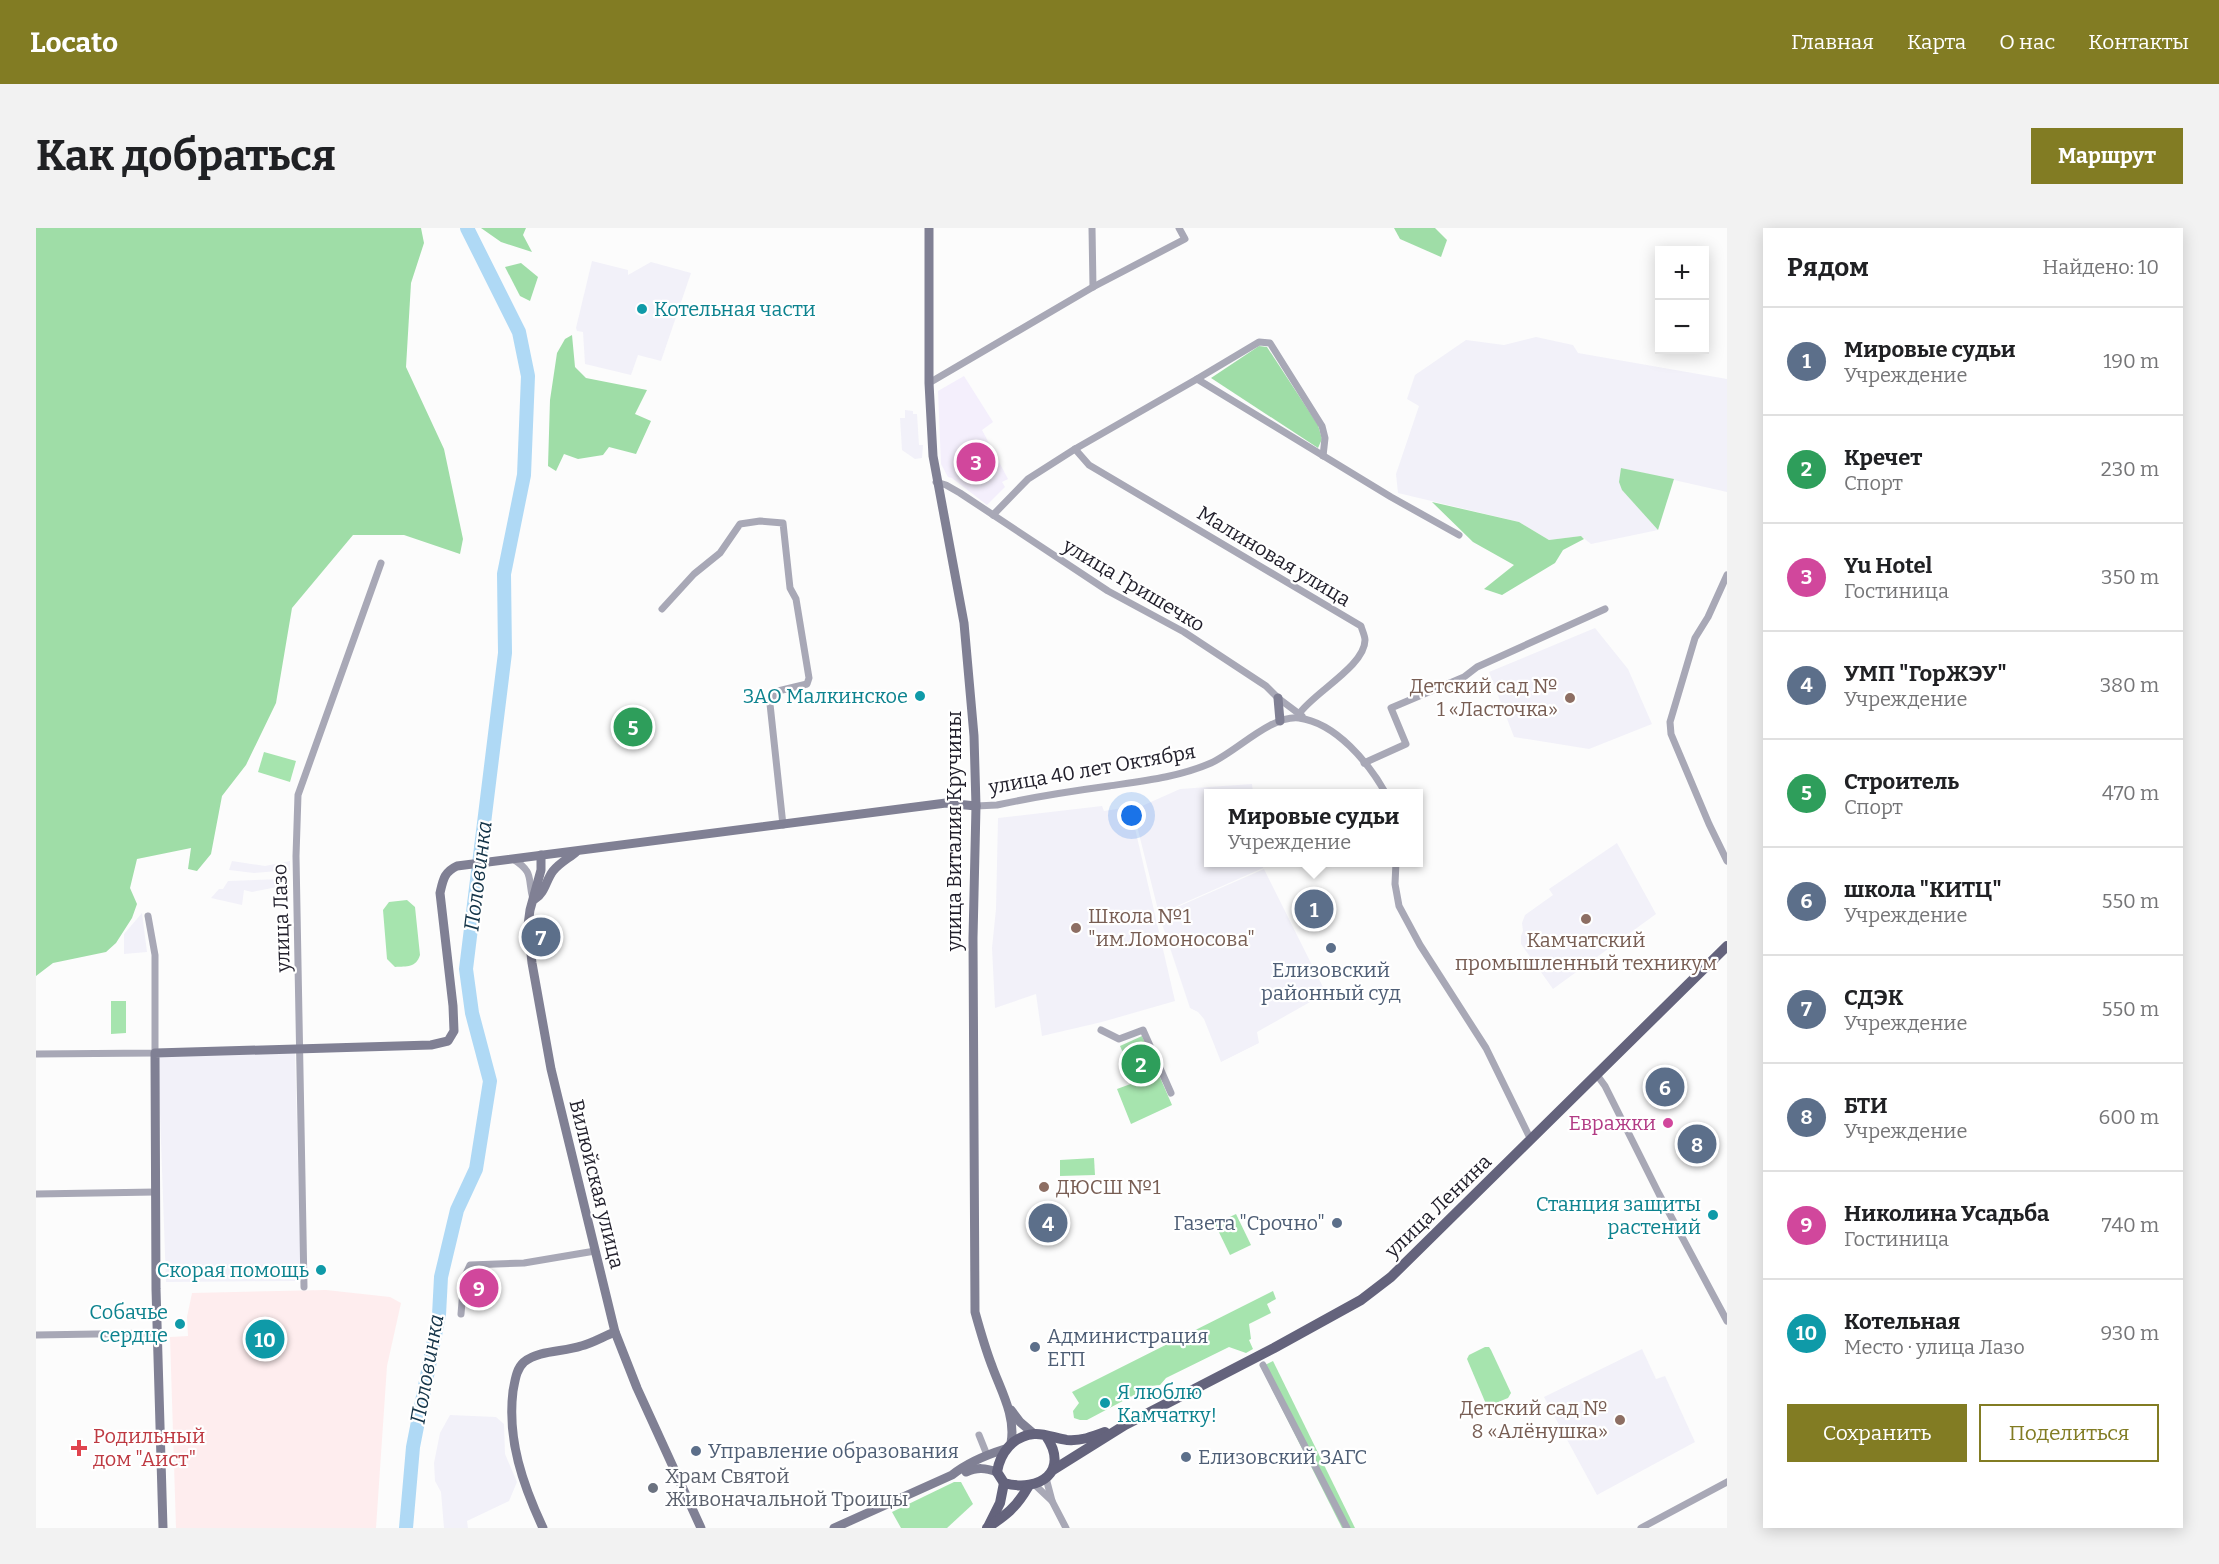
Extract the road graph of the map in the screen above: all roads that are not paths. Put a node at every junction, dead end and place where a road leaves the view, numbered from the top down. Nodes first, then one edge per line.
1 (929, 228) edge
2 (1092, 228) edge
3 (1179, 228) edge
4 (1093, 286) junction
5 (1197, 380) junction
6 (929, 383) junction
7 (1075, 449) junction
8 (1323, 456) junction
9 (936, 483) junction
10 (993, 515) junction
11 (1459, 535) dead end
12 (381, 563) dead end
13 (1727, 575) edge
14 (662, 609) dead end
15 (1605, 609) dead end
16 (1278, 698) junction
17 (1299, 714) junction
18 (1280, 721) junction
19 (1311, 721) junction
20 (1364, 763) junction
21 (1382, 789) edge
22 (976, 806) junction
23 (780, 826) junction
24 (578, 851) junction
25 (541, 855) junction
26 (510, 860) junction
27 (1727, 861) edge
28 (1396, 867) edge
29 (533, 900) junction
30 (148, 916) dead end
31 (1727, 946) edge
32 (1101, 1030) dead end
33 (301, 1048) junction
34 (155, 1053) junction
35 (36, 1054) edge
36 (1597, 1075) junction
37 (1171, 1093) dead end
38 (1531, 1140) junction
39 (155, 1192) junction
40 (36, 1194) edge
41 (594, 1251) junction
42 (304, 1287) dead end
43 (461, 1314) dead end
44 (1727, 1321) edge
45 (615, 1332) junction
46 (157, 1333) junction
47 (36, 1335) edge
48 (1263, 1365) dead end
49 (1004, 1397) junction
50 (1125, 1425) junction
51 (1034, 1434) junction
52 (979, 1435) dead end
53 (1046, 1436) junction
54 (1008, 1446) junction
55 (987, 1455) junction
56 (997, 1472) junction
57 (1049, 1474) junction
58 (952, 1475) junction
59 (1727, 1482) edge
60 (1004, 1483) junction
61 (1031, 1486) junction
62 (1052, 1502) junction
63 (987, 1527) edge
64 (163, 1528) edge
65 (543, 1528) edge
66 (701, 1528) edge
67 (834, 1528) edge
68 (1066, 1528) edge
69 (1347, 1528) edge
70 (1641, 1528) edge

1 - 6 street, улица Виталия Кручины
2 - 4 street
3 - 4 street
4 - 6 street
5 - 7 street
5 - 8 street
5 - 8 street
6 - 9 street, улица Виталия Кручины
7 - 10 street
7 - 17 street, Малиновая улица
8 - 11 street
9 - 10 street, улица Гришечко
9 - 22 street, улица Виталия Кручины
10 - 16 street, улица Гришечко
12 - 33 street, улица Лазо
13 - 27 street
14 - 23 street
15 - 20 street
16 - 17 street, улица Гришечко
16 - 18 street
17 - 19 street, улица Гришечко
18 - 19 street
18 - 22 street, улица 40 лет Октября
19 - 20 street
20 - 21 street
22 - 23 street
22 - 49 street, улица Виталия Кручины
23 - 24 street
24 - 25 street
24 - 29 street, Вилюйская улица
25 - 26 street
25 - 29 street
26 - 29 street
26 - 33 street
28 - 38 street
29 - 41 street, Вилюйская улица
30 - 34 street
31 - 36 main road, улица Ленина
32 - 37 street
33 - 34 street
33 - 42 street, улица Лазо
34 - 35 street
34 - 39 street
36 - 38 main road, улица Ленина
36 - 44 street
38 - 50 main road, улица Ленина
39 - 40 street
39 - 46 street
41 - 43 street
41 - 45 street, Вилюйская улица
45 - 65 street
45 - 66 street, Вилюйская улица
46 - 47 street
46 - 64 street
48 - 69 street
49 - 51 street, улица Виталия Кручины
49 - 54 street, улица Виталия Кручины
50 - 53 main road, улица Ленина
50 - 57 main road, улица Ленина
51 - 53 main road
51 - 54 main road
52 - 55 street
53 - 57 main road
54 - 55 street
54 - 56 main road
55 - 58 street
56 - 58 street
56 - 60 main road
57 - 61 main road
57 - 62 street
58 - 67 street
59 - 70 street
60 - 61 main road
60 - 63 main road
61 - 62 street
61 - 63 main road
62 - 68 street

